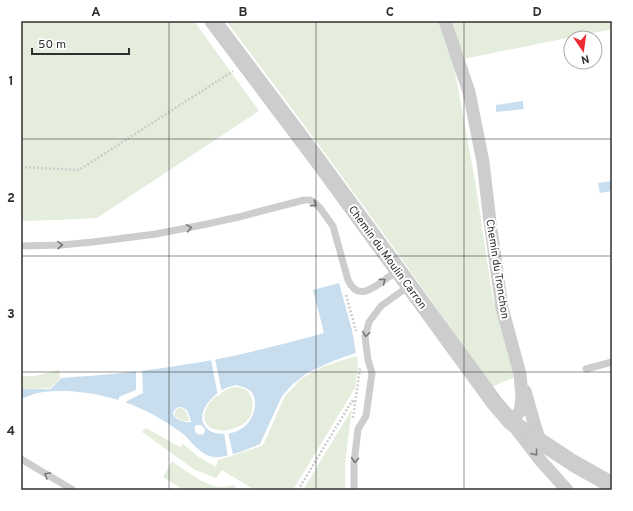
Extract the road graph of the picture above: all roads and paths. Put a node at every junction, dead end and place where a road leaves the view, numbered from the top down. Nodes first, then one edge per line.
1 (213, 21) edge
2 (445, 21) edge
3 (245, 63) junction
4 (21, 167) edge
5 (21, 246) edge
6 (398, 271) junction
7 (409, 286) junction
8 (345, 291) dead end
9 (356, 332) dead end
10 (612, 362) edge
11 (360, 366) dead end
12 (586, 370) dead end
13 (520, 374) junction
14 (355, 402) junction
15 (511, 422) junction
16 (352, 425) dead end
17 (540, 441) junction
18 (21, 459) edge
19 (612, 485) edge
20 (73, 490) edge
21 (298, 490) edge
22 (354, 490) edge
23 (567, 490) edge

1 - 3 street, Chemin du Moulin Carron
2 - 13 street, Chemin du Tronchon
3 - 4 path
3 - 6 street, Chemin du Moulin Carron
5 -> 6 lane
6 - 7 street, Chemin du Moulin Carron
7 - 15 street, Chemin du Moulin Carron
7 -> 22 lane
8 - 9 path
10 - 12 lane
11 - 14 path
13 - 15 street, Chemin du Tronchon
13 - 17 street
14 - 16 path
14 - 21 path
15 - 17 street
15 -> 23 street, Chemin du Moulin Carron
17 - 19 street
20 -> 18 lane

